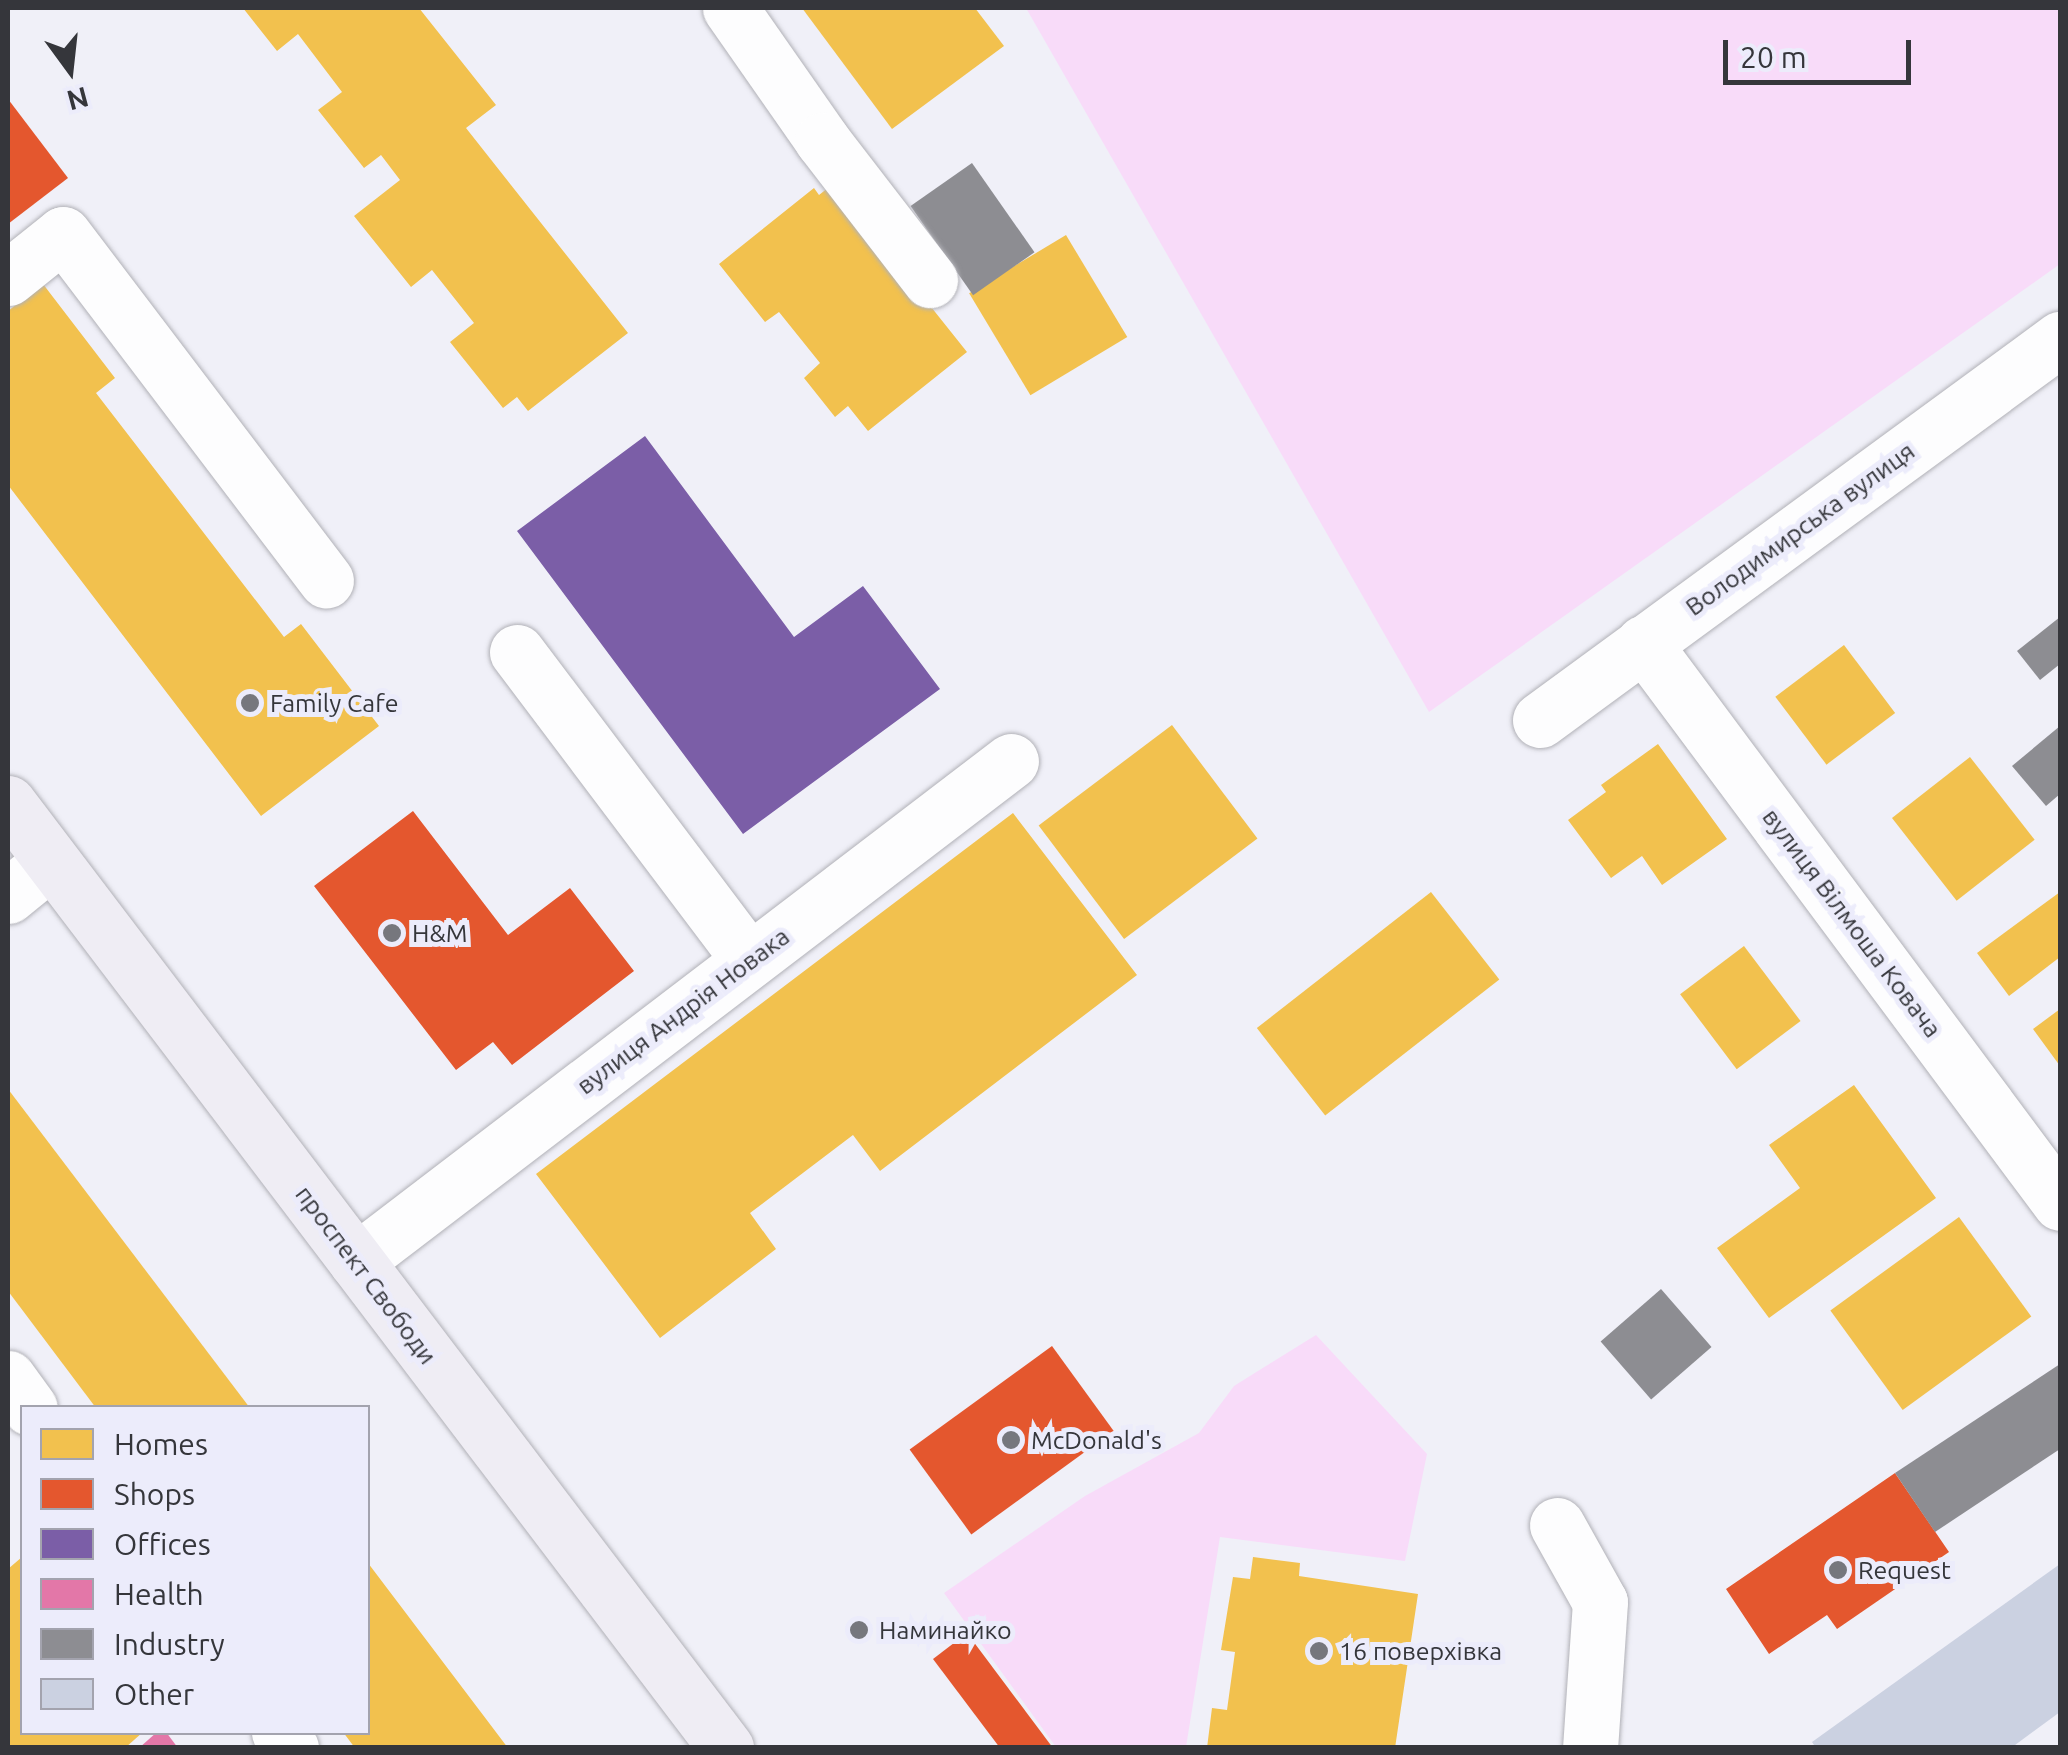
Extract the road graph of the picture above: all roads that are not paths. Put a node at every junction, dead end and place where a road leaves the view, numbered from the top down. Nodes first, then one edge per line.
1 (730, 8) edge
2 (8, 278) edge
3 (930, 280) dead end
4 (2060, 339) edge
5 (326, 580) dead end
6 (1643, 643) junction
7 (517, 652) dead end
8 (1540, 720) dead end
9 (1011, 760) dead end
10 (8, 803) edge
11 (52, 861) junction
12 (8, 896) edge
13 (749, 960) junction
14 (2060, 1203) edge
15 (356, 1261) junction
16 (8, 1378) edge
17 (28, 1405) edge
18 (1557, 1525) dead end
19 (726, 1748) edge
20 (1590, 1748) edge

1 - 3 street
2 - 5 street
4 - 6 street, Володимирська вулиця
6 - 8 street, Володимирська вулиця
6 - 14 street, вулиця Вілмоша Ковача
7 - 13 street
9 - 13 street, вулиця Андрія Новака
10 - 11 main road, проспект Свободи
11 - 12 street
11 - 15 main road, проспект Свободи
13 - 15 street, вулиця Андрія Новака
15 - 19 main road, проспект Свободи
16 - 17 street
18 - 20 street

